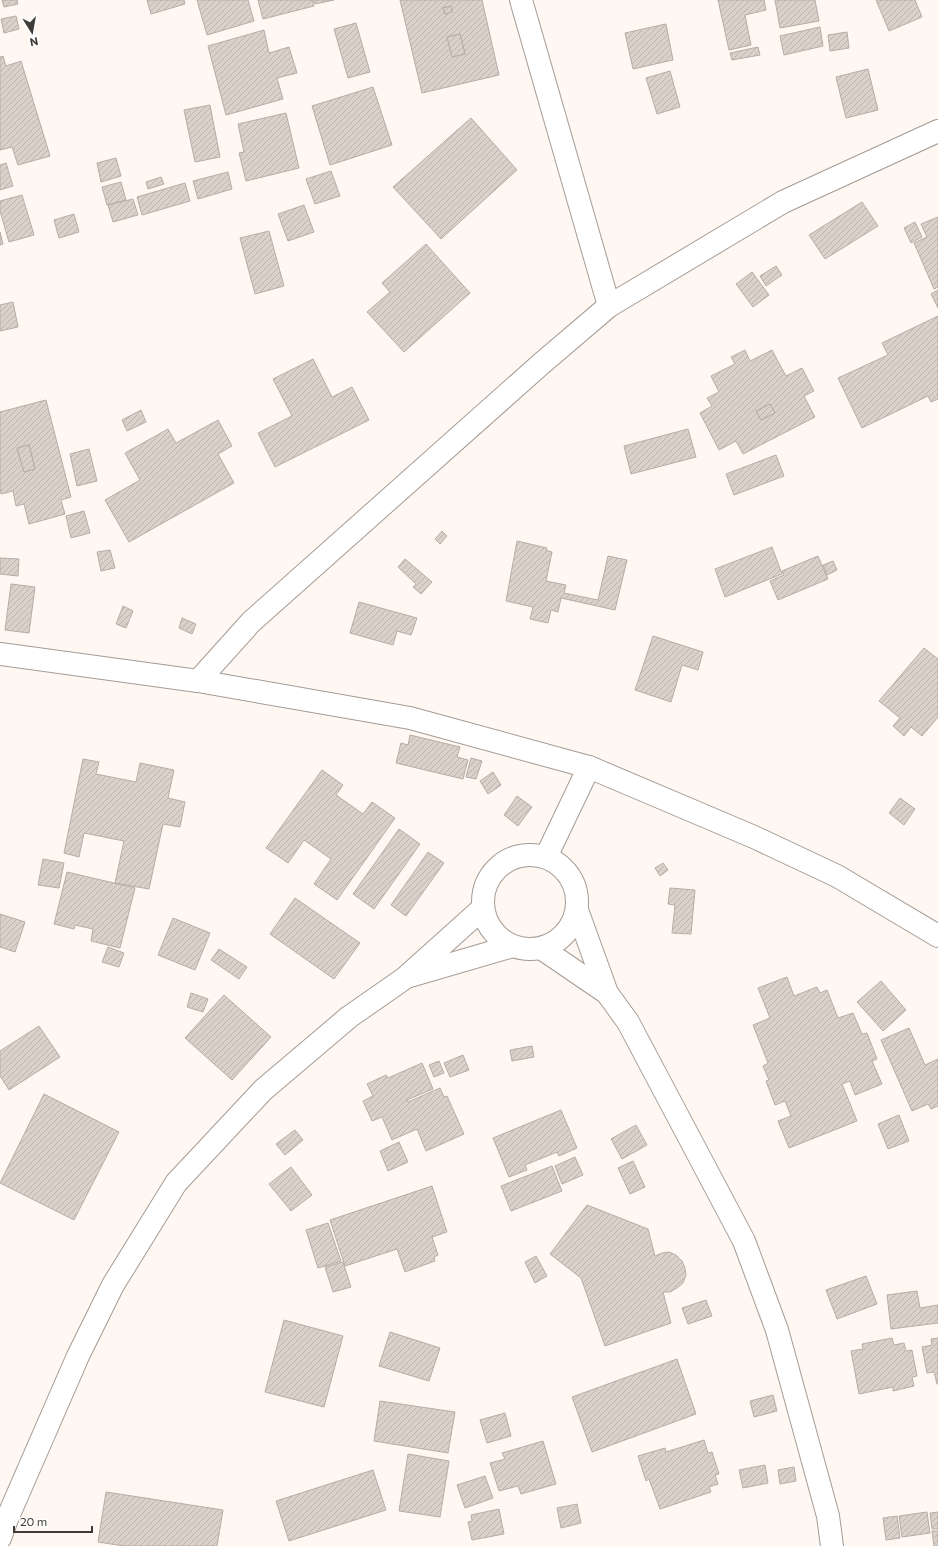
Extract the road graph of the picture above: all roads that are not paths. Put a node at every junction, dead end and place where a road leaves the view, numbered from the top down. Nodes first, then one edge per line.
1 (521, 0) edge
2 (938, 131) edge
3 (609, 306) junction
4 (0, 654) edge
5 (198, 681) junction
6 (589, 767) junction
7 (546, 857) junction
8 (483, 908) junction
9 (577, 910) junction
10 (938, 936) edge
11 (513, 946) junction
12 (542, 948) junction
13 (405, 978) junction
14 (607, 993) junction
15 (0, 1538) edge
16 (832, 1546) edge

1 - 3 street
2 - 3 street
3 - 5 street
4 - 5 street
5 - 6 street
6 - 7 street
6 - 10 street
7 - 8 street
7 - 9 street
8 - 11 street
8 - 13 street
9 - 12 street
9 - 14 street
11 - 12 street
11 - 13 street
12 - 14 street
13 - 15 street
14 - 16 street

